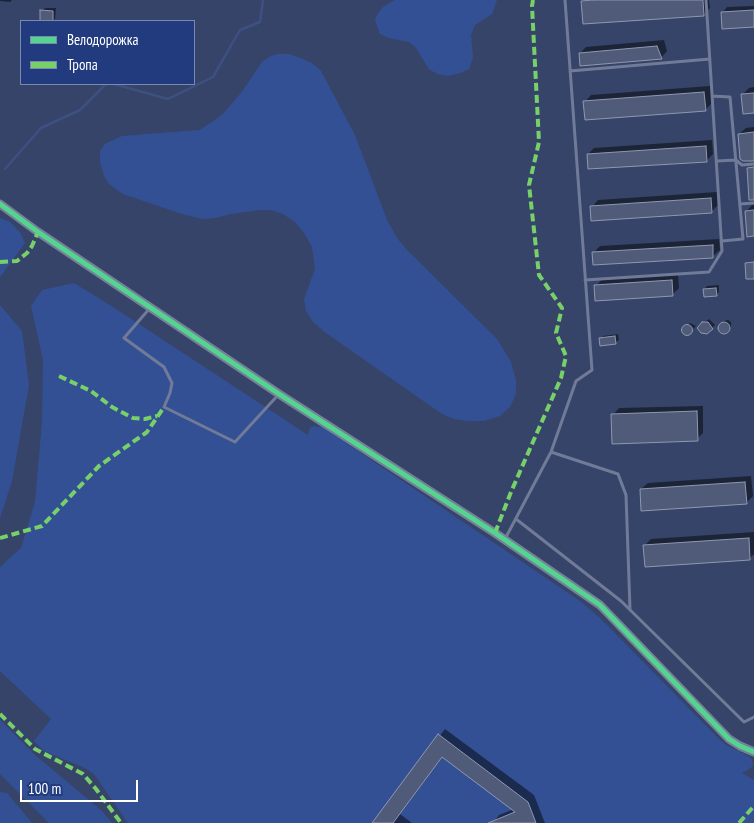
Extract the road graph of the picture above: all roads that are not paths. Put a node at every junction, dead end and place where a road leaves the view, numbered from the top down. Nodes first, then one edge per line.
1 (565, 0) edge
2 (706, 0) edge
3 (710, 59) junction
4 (570, 71) junction
5 (712, 96) junction
6 (736, 160) junction
7 (716, 161) junction
8 (754, 164) edge
9 (754, 203) edge
10 (0, 204) edge
11 (740, 204) junction
12 (722, 241) junction
13 (585, 280) junction
14 (151, 308) junction
15 (279, 394) junction
16 (551, 452) junction
17 (516, 519) junction
18 (505, 540) junction
19 (630, 610) junction
20 (754, 716) edge
21 (754, 752) edge

1 - 4 lane
2 - 3 lane
3 - 4 lane
3 - 5 lane
4 - 13 lane
5 - 6 lane
5 - 7 lane
6 - 7 lane
6 - 8 lane
6 - 11 lane
7 - 12 lane
9 - 11 lane
10 - 14 street
11 - 12 lane
12 - 13 lane
13 - 16 lane
14 - 15 street
14 - 15 lane
15 - 18 street
16 - 17 lane
16 - 19 lane
17 - 18 lane
17 - 19 lane
18 - 21 street
19 - 20 lane

